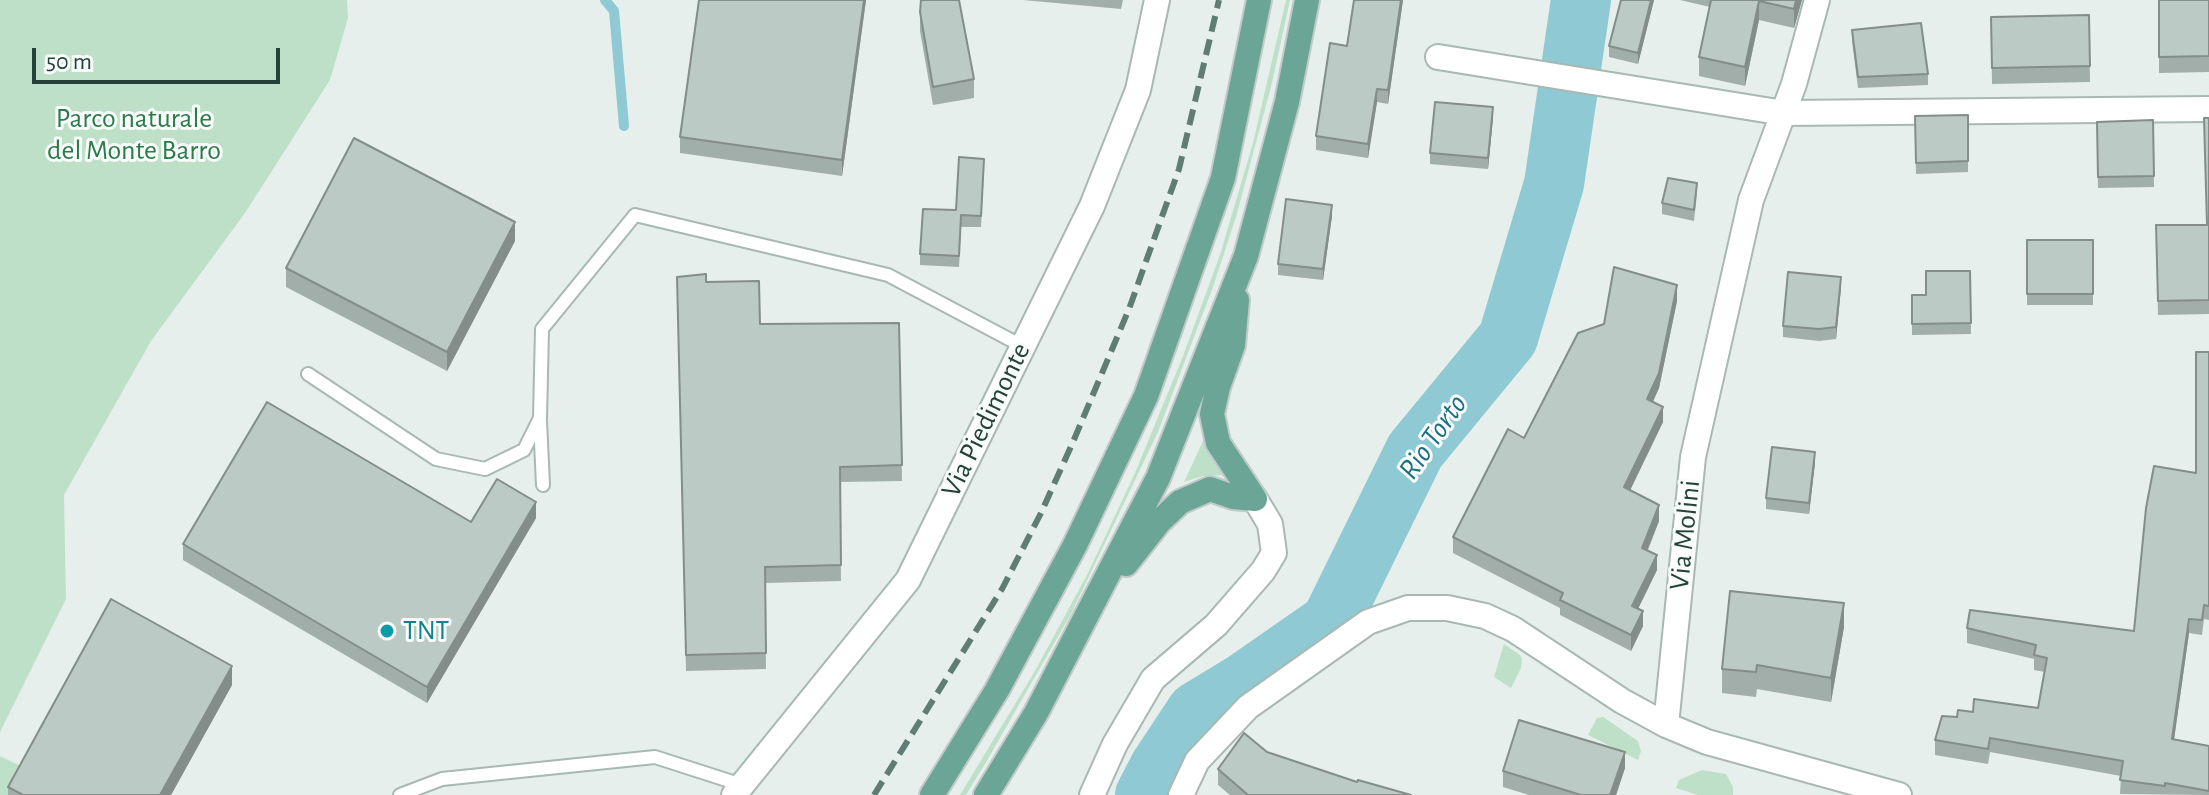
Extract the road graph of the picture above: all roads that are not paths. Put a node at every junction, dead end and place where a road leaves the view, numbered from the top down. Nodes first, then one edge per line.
1 (1157, 0) edge
2 (1259, 0) edge
3 (1307, 0) edge
4 (1817, 0) edge
5 (1438, 57) dead end
6 (2209, 109) edge
7 (1784, 113) junction
8 (1240, 272) junction
9 (1022, 346) junction
10 (308, 374) dead end
11 (540, 418) junction
12 (543, 485) dead end
13 (1255, 499) junction
14 (1095, 603) junction
15 (1666, 725) junction
16 (738, 790) edge
17 (400, 795) edge
18 (932, 795) edge
19 (986, 795) edge
20 (1092, 795) edge
21 (1181, 795) edge
22 (1899, 795) edge

1 - 9 street, Via Piedimonte
2 - 18 main road
3 - 8 main road
4 - 7 street, Via Molini
5 - 7 street
6 - 7 street
7 - 15 street, Via Molini
8 - 13 main road
8 - 14 main road
9 - 11 lane
9 - 16 street, Via Piedimonte
10 - 11 lane
11 - 12 lane
13 - 14 main road
13 - 20 street
14 - 19 main road
15 - 21 street
15 - 22 street
16 - 17 lane

